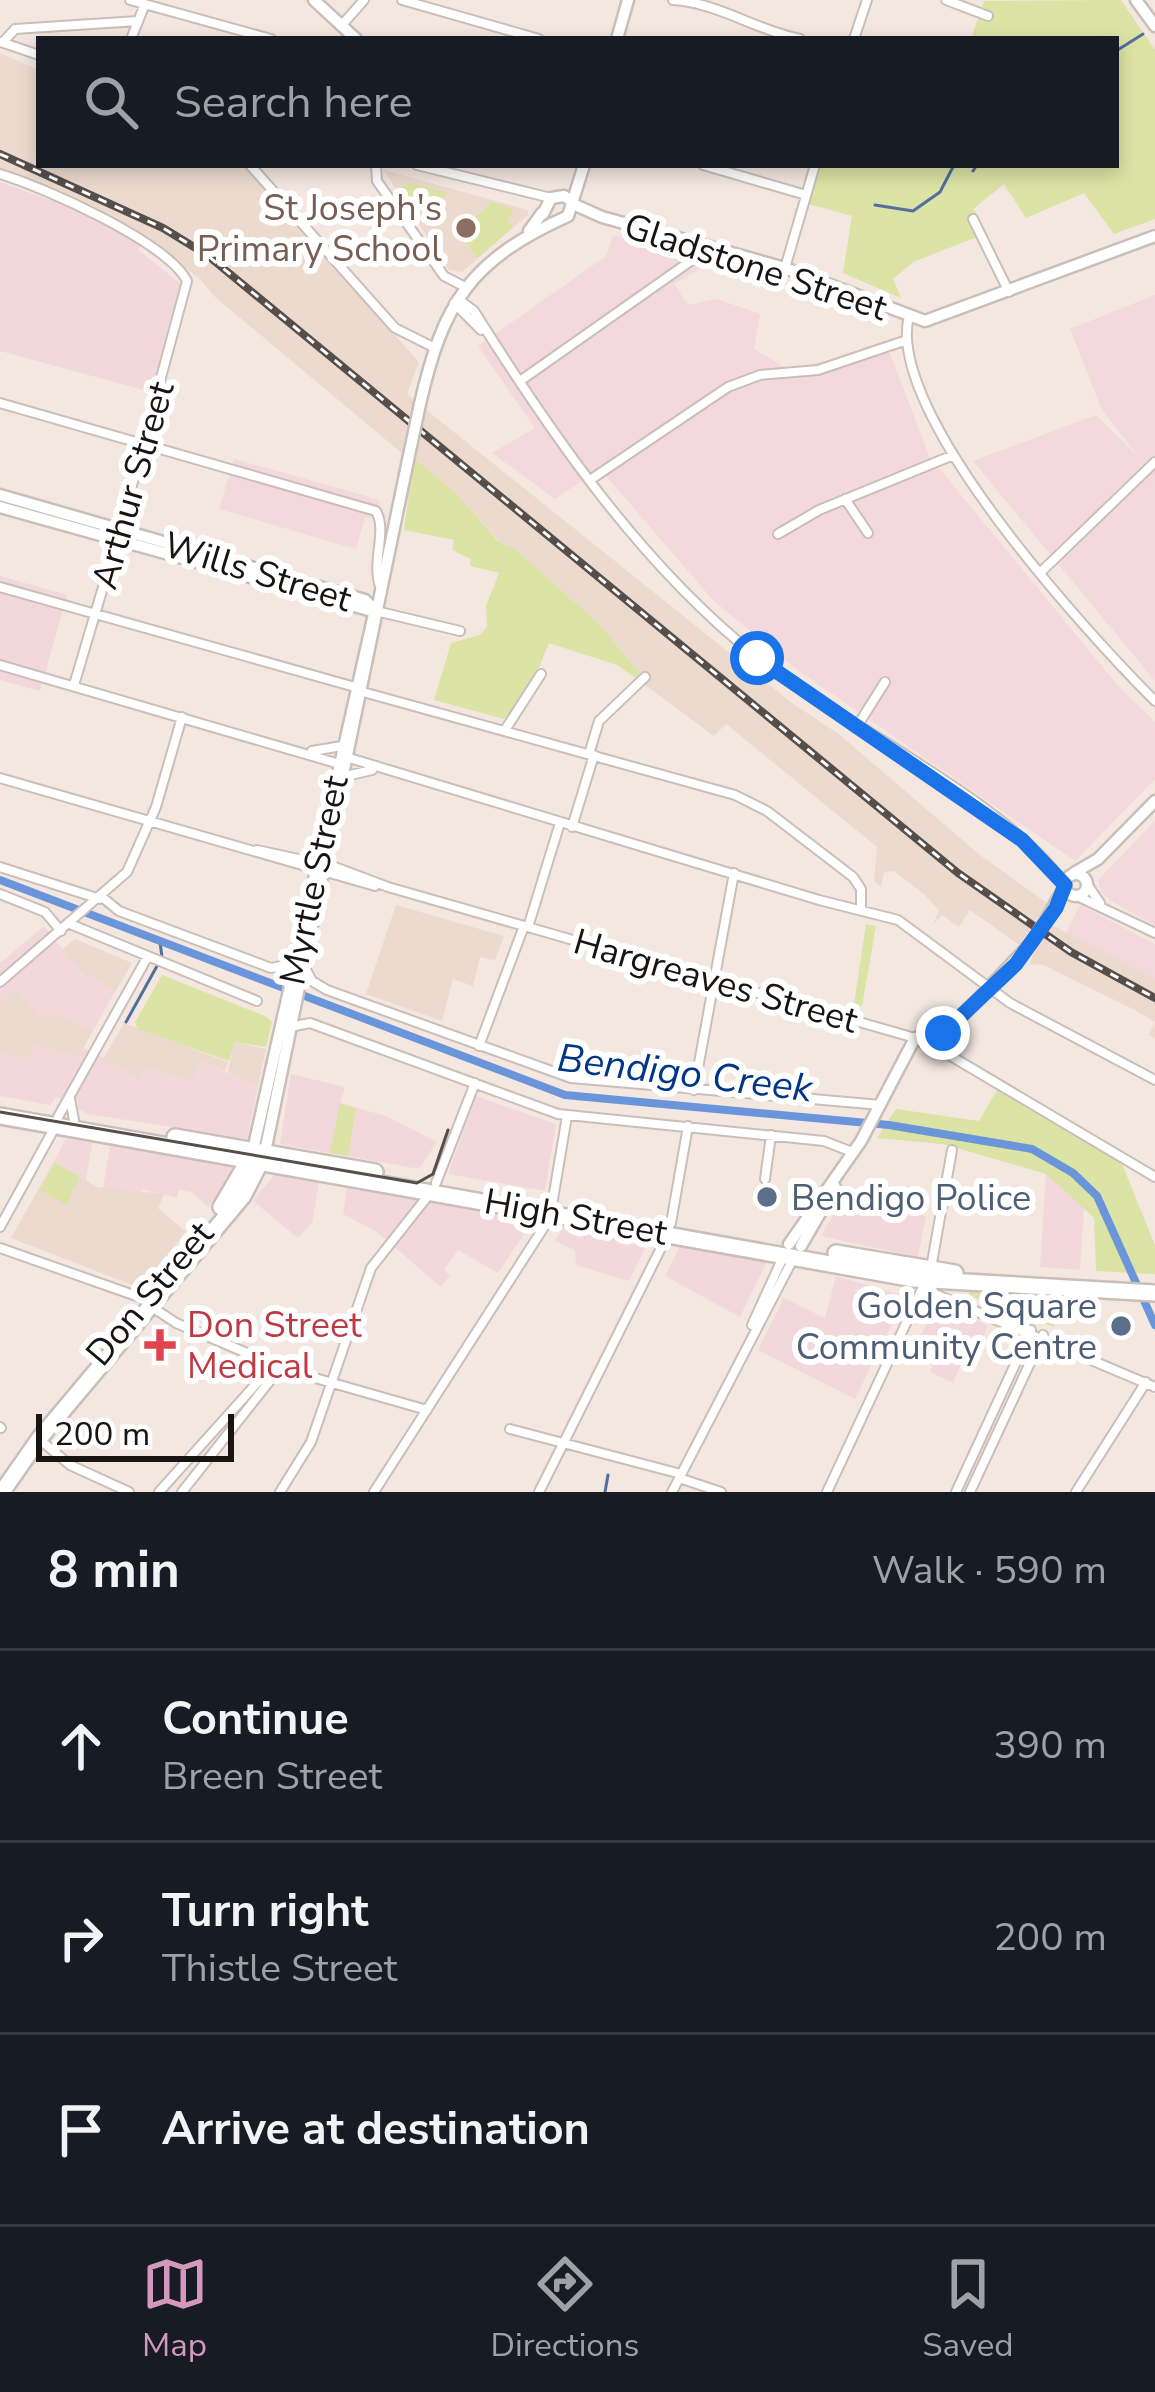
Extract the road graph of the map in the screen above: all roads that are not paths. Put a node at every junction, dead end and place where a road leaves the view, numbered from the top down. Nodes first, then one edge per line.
1 (130, 0) edge
2 (310, 0) edge
3 (364, 0) edge
4 (402, 0) edge
5 (628, 0) edge
6 (673, 0) edge
7 (867, 0) edge
8 (946, 0) edge
9 (1136, 0) edge
10 (150, 3) edge
11 (988, 16) dead end
12 (138, 21) junction
13 (341, 26) junction
14 (1155, 26) edge
15 (132, 36) edge
16 (261, 36) edge
17 (353, 36) edge
18 (528, 36) edge
19 (618, 36) edge
20 (789, 36) edge
21 (855, 36) edge
22 (4, 43) edge
23 (36, 54) edge
24 (253, 168) edge
25 (376, 168) edge
26 (427, 168) edge
27 (579, 168) edge
28 (580, 168) edge
29 (713, 168) edge
30 (814, 168) edge
31 (0, 174) edge
32 (515, 193) junction
33 (806, 195) junction
34 (556, 197) junction
35 (573, 203) junction
36 (542, 212) junction
37 (602, 217) junction
38 (561, 219) junction
39 (973, 219) dead end
40 (1155, 236) edge
41 (703, 245) junction
42 (505, 254) junction
43 (785, 268) junction
44 (464, 286) junction
45 (1009, 293) junction
46 (455, 300) junction
47 (909, 316) junction
48 (904, 341) junction
49 (433, 347) junction
50 (520, 381) junction
51 (0, 403) edge
52 (144, 444) junction
53 (951, 456) junction
54 (1155, 462) edge
55 (590, 480) junction
56 (0, 495) edge
57 (845, 500) junction
58 (0, 507) edge
59 (868, 533) dead end
60 (778, 534) dead end
61 (118, 535) junction
62 (1042, 571) junction
63 (0, 587) edge
64 (381, 589) junction
65 (376, 611) junction
66 (95, 614) junction
67 (460, 631) dead end
68 (0, 664) edge
69 (541, 674) dead end
70 (645, 677) dead end
71 (885, 682) dead end
72 (74, 685) junction
73 (359, 689) junction
74 (1155, 701) edge
75 (182, 717) junction
76 (856, 728) junction
77 (505, 730) junction
78 (311, 751) junction
79 (592, 754) junction
80 (344, 761) junction
81 (374, 770) junction
82 (0, 778) edge
83 (1155, 801) edge
84 (150, 820) junction
85 (560, 823) junction
86 (572, 826) junction
87 (1098, 859) junction
88 (1050, 865) junction
89 (0, 867) edge
90 (321, 869) junction
91 (734, 873) junction
92 (1074, 874) junction
93 (1087, 884) junction
94 (1065, 885) junction
95 (0, 894) edge
96 (1077, 896) junction
97 (98, 900) junction
98 (1101, 904) junction
99 (861, 907) junction
100 (1056, 908) junction
101 (69, 924) junction
102 (526, 926) junction
103 (1155, 933) edge
104 (156, 959) junction
105 (299, 963) junction
106 (713, 979) junction
107 (0, 982) edge
108 (992, 990) junction
109 (257, 1001) dead end
110 (290, 1006) junction
111 (290, 1027) junction
112 (914, 1038) junction
113 (479, 1046) junction
114 (934, 1046) junction
115 (1155, 1080) edge
116 (475, 1083) junction
117 (694, 1090) junction
118 (70, 1097) junction
119 (881, 1106) junction
120 (0, 1112) edge
121 (567, 1116) junction
122 (62, 1121) junction
123 (688, 1126) junction
124 (772, 1135) junction
125 (952, 1150) dead end
126 (854, 1153) junction
127 (257, 1157) junction
128 (1155, 1177) edge
129 (765, 1179) dead end
130 (427, 1186) junction
131 (552, 1208) junction
132 (0, 1226) edge
133 (670, 1228) junction
134 (3, 1249) edge
135 (793, 1249) junction
136 (925, 1284) junction
137 (1130, 1288) junction
138 (1154, 1290) edge
139 (954, 1294) junction
140 (146, 1302) junction
141 (1031, 1330) junction
142 (1042, 1335) junction
143 (277, 1366) junction
144 (330, 1383) junction
145 (1150, 1384) edge
146 (427, 1410) junction
147 (510, 1429) dead end
148 (39, 1438) junction
149 (562, 1445) junction
150 (57, 1454) junction
151 (680, 1476) junction
152 (0, 1479) edge
153 (2, 1492) edge
154 (11, 1492) edge
155 (128, 1492) edge
156 (158, 1492) edge
157 (182, 1492) edge
158 (280, 1492) edge
159 (374, 1492) edge
160 (539, 1492) edge
161 (672, 1492) edge
162 (721, 1492) edge
163 (827, 1492) edge
164 (956, 1492) edge
165 (970, 1492) edge
166 (1076, 1492) edge

1 - 10 street
2 - 13 main road
3 - 13 street
4 - 18 street
5 - 19 main road
6 - 20 street
7 - 21 street
8 - 11 street
9 - 14 main road
10 - 12 street
10 - 16 street
12 - 15 street
12 - 22 street
13 - 17 main road
22 - 23 street
24 - 49 street
25 - 44 street
26 - 32 street
27 - 34 main road, Myrtle Street
28 - 35 main road
29 - 33 street
30 - 33 street
31 - 52 street, Arthur Street
32 - 34 street
32 - 36 street
33 - 43 street
34 - 35 main road, Gladstone Street
34 - 36 main road, Myrtle Street
35 - 37 main road, Gladstone Street
35 - 38 main road
36 - 38 main road
36 - 42 main road, Myrtle Street
37 - 38 main road, Gladstone Street
37 - 41 main road, Gladstone Street
38 - 42 main road, Myrtle Street
39 - 45 street
40 - 45 main road
41 - 43 main road, Gladstone Street
41 - 50 street
42 - 44 main road, Myrtle Street
42 - 46 main road, Myrtle Street
43 - 47 main road, Gladstone Street
44 - 46 main road, Myrtle Street
45 - 47 main road
46 - 49 main road, Myrtle Street
46 - 50 street
47 - 48 street
48 - 53 street
48 - 55 street
49 - 64 main road, Myrtle Street, bridge
50 - 55 street
51 - 52 street
52 - 61 street, Arthur Street
52 - 64 street
53 - 57 street
53 - 62 street
54 - 62 street
55 - 76 street
56 - 61 main road, Wills Street
57 - 59 street
57 - 60 street
58 - 61 main road, Wills Street
61 - 65 main road, Wills Street
61 - 66 street, Arthur Street
62 - 74 street
63 - 66 street
64 - 65 main road, Myrtle Street
65 - 67 street, Wills Street
65 - 73 main road, Myrtle Street
66 - 72 street, Arthur Street
66 - 73 street
68 - 72 street
69 - 77 street
70 - 79 street
71 - 76 street
72 - 75 street
73 - 77 street
73 - 80 main road, Myrtle Street
75 - 78 street
75 - 84 street
76 - 88 street
77 - 79 street
78 - 80 street
78 - 80 street
79 - 86 street
79 - 99 street
80 - 81 street
80 - 81 street
80 - 90 main road, Myrtle Street
81 - 85 street
82 - 84 street, Hargreaves Street
83 - 87 main road
84 - 90 street, Hargreaves Street
84 - 97 street
85 - 86 street
85 - 102 street
86 - 91 street
87 - 92 main road
87 - 93 main road
88 - 92 street
88 - 94 street
89 - 97 street
90 - 102 street, Hargreaves Street
90 - 105 main road, Myrtle Street
91 - 99 street
91 - 106 street
92 - 93 main road
92 - 94 main road
93 - 96 main road
93 - 98 street
94 - 96 main road
94 - 100 main road
95 - 101 street
96 - 98 street
96 - 100 main road
97 - 101 street
97 - 105 street
98 - 103 street
99 - 108 street
100 - 108 main road, bridge
101 - 104 street
101 - 107 street
102 - 106 street, Hargreaves Street
102 - 113 street
104 - 109 street
104 - 118 street
105 - 110 main road, Myrtle Street
105 - 113 street
106 - 112 street, Hargreaves Street
106 - 117 street
108 - 114 main road
108 - 115 street
110 - 111 main road, Myrtle Street
110 - 127 main road, Myrtle Street
111 - 116 street
111 - 127 main road, Myrtle Street
112 - 114 main road, Hargreaves Street
112 - 119 main road
113 - 117 street
114 - 128 street, Hargreaves Street
116 - 121 street
116 - 130 street
117 - 119 street
118 - 122 street
118 - 122 street
119 - 126 main road
120 - 122 highway, High Street
121 - 123 street
121 - 131 street
122 - 127 highway, High Street
122 - 132 street
123 - 124 street
123 - 133 street
124 - 126 street
124 - 129 street
125 - 136 street
126 - 135 main road
127 - 130 highway, High Street
127 - 140 highway, Don Street
130 - 131 highway, High Street
130 - 144 street
131 - 133 highway, High Street
131 - 146 street
133 - 135 highway, High Street
133 - 149 street
134 - 140 street
135 - 136 highway, High Street
135 - 151 street
136 - 137 highway, High Street
136 - 139 highway, High Street
136 - 163 street
137 - 138 highway, High Street
137 - 139 highway, High Street
139 - 141 street
140 - 143 street
140 - 148 highway, Don Street
140 - 152 highway, Don Street
141 - 142 street
141 - 164 street
142 - 145 street
142 - 165 street
143 - 144 street
143 - 156 street
143 - 157 street
144 - 146 street
144 - 158 street
145 - 166 street
146 - 159 street
147 - 149 street
148 - 150 street
148 - 153 highway, Don Street
149 - 151 street
149 - 160 street
150 - 154 street
150 - 155 street
151 - 161 street
151 - 162 street

